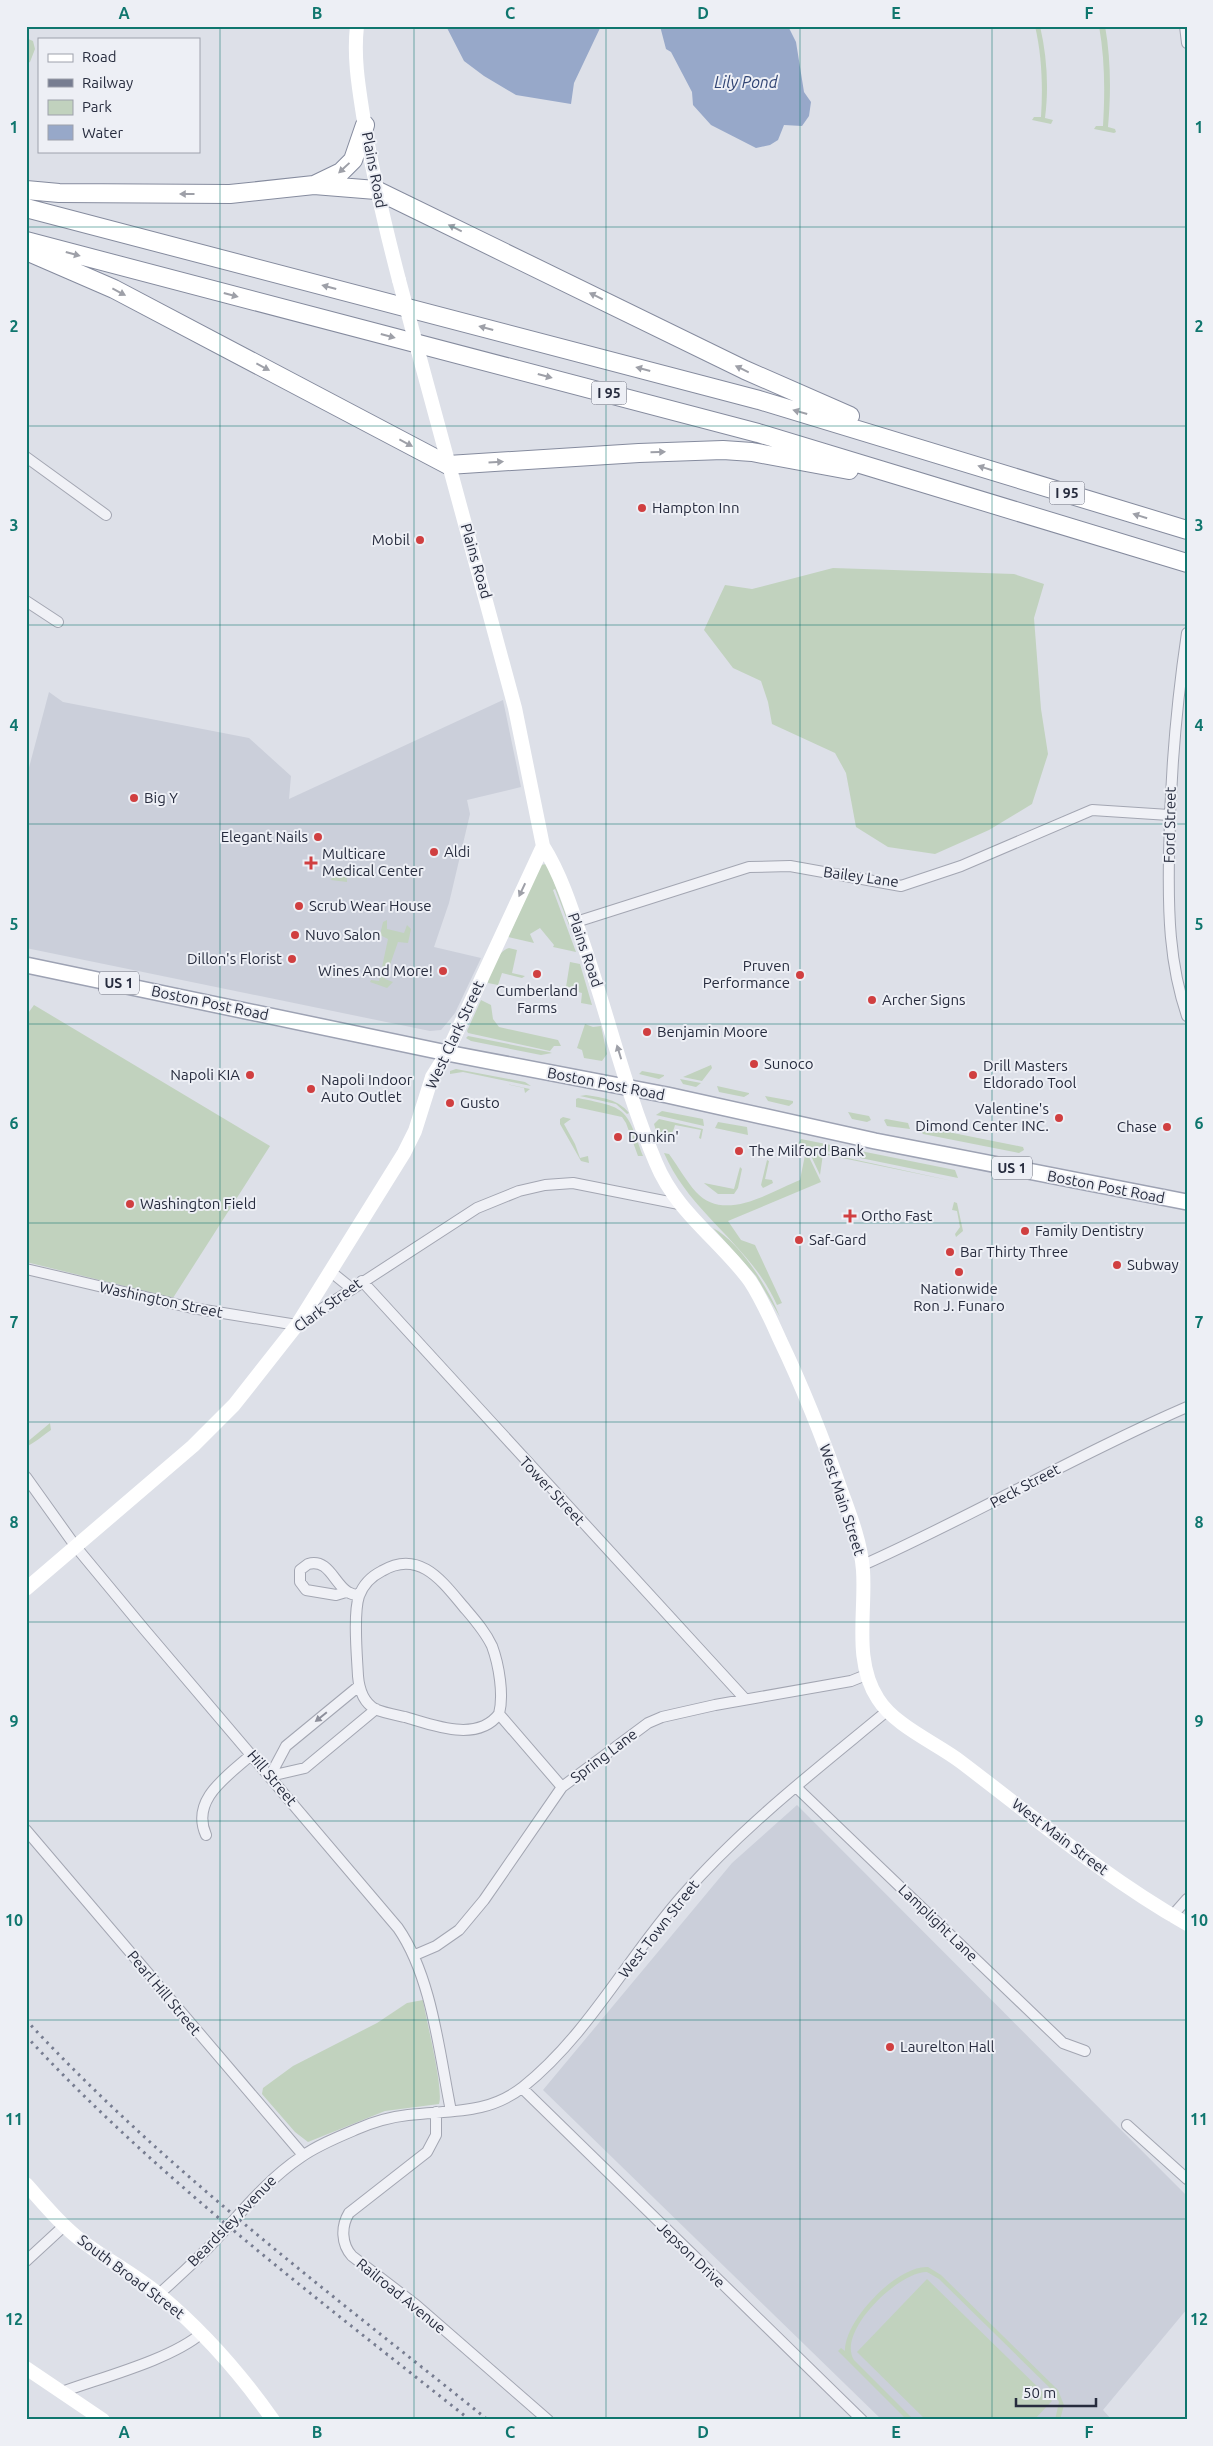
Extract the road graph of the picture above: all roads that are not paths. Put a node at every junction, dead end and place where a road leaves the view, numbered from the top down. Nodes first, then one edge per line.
1 (357, 26) edge
2 (1185, 26) edge
3 (1187, 43) edge
4 (365, 125) junction
5 (314, 185) junction
6 (26, 190) edge
7 (376, 190) junction
8 (26, 208) edge
9 (26, 242) edge
10 (26, 251) edge
11 (947, 456) junction
12 (26, 457) edge
13 (448, 465) junction
14 (948, 490) junction
15 (106, 515) dead end
16 (1187, 530) edge
17 (1187, 563) edge
18 (26, 601) edge
19 (58, 622) dead end
20 (1187, 633) edge
21 (1169, 815) junction
22 (543, 846) junction
23 (576, 922) junction
24 (26, 965) edge
25 (1187, 1016) edge
26 (447, 1053) junction
27 (630, 1088) junction
28 (1187, 1202) edge
29 (678, 1204) junction
30 (26, 1269) edge
31 (330, 1271) junction
32 (362, 1281) junction
33 (351, 1288) junction
34 (297, 1325) junction
35 (1187, 1407) edge
36 (26, 1478) edge
37 (76, 1547) junction
38 (863, 1565) junction
39 (26, 1589) edge
40 (346, 1592) junction
41 (359, 1595) junction
42 (866, 1675) junction
43 (359, 1686) junction
44 (745, 1699) junction
45 (376, 1709) junction
46 (887, 1711) junction
47 (499, 1714) junction
48 (252, 1754) junction
49 (270, 1776) junction
50 (562, 1787) junction
51 (796, 1787) junction
52 (26, 1830) edge
53 (206, 1835) dead end
54 (1187, 1899) edge
55 (1172, 1916) junction
56 (1187, 1924) edge
57 (415, 1955) junction
58 (1085, 2051) dead end
59 (522, 2088) junction
60 (452, 2111) junction
61 (436, 2112) junction
62 (1126, 2125) dead end
63 (302, 2156) junction
64 (1187, 2179) edge
65 (26, 2184) edge
66 (64, 2226) junction
67 (26, 2261) edge
68 (159, 2294) junction
69 (202, 2333) junction
70 (26, 2368) edge
71 (26, 2381) edge
72 (46, 2382) junction
73 (62, 2392) junction
74 (103, 2420) edge
75 (273, 2420) edge
76 (548, 2420) edge
77 (862, 2420) edge

1 - 4 main road, Plains Road
2 - 3 street
4 -> 5 highway
4 - 7 main road, Plains Road
5 -> 6 highway
5 - 7 highway
11 -> 7 highway
7 - 13 main road, Plains Road, bridge
11 -> 8 highway, I 95
9 -> 14 highway, I 95
10 -> 13 highway
16 -> 11 highway, I 95
12 - 15 street
13 -> 14 highway
13 - 22 main road, Plains Road
14 - 17 highway, I 95
18 - 19 street
20 - 21 street, Ford Street
21 - 23 street, Bailey Lane
21 - 25 street, Ford Street
22 - 23 main road, Plains Road
22 -> 26 main road, West Clark Street
27 -> 23 main road, Plains Road
24 - 26 main road, Boston Post Road / US 1
26 - 27 main road, Boston Post Road / US 1
26 - 31 main road, West Clark Street
27 - 28 main road, Boston Post Road / US 1
27 - 29 main road, West Main Street
29 - 32 street, Clark Street
29 - 38 main road, West Main Street
30 - 34 street, Washington Street
31 - 33 street
31 - 34 main road, West Clark Street
32 - 33 street, Clark Street
32 - 44 street, Tower Street
33 - 34 street, Clark Street
34 - 37 main road, Clark Street
35 - 38 street, Peck Street
36 - 37 street, Hill Street
37 - 39 main road, Clark Street
37 - 48 street, Hill Street
38 - 42 main road, West Main Street
40 - 40 street
40 - 41 street
41 - 43 street
41 - 47 street
42 - 44 street, Spring Lane
42 - 46 main road, West Main Street
43 - 45 street
43 -> 49 street
44 - 50 street, Spring Lane
45 - 47 street
45 - 49 street
46 - 51 street, West Town Street
46 - 55 main road, West Main Street
47 - 50 street
48 - 49 street, Hill Street
48 - 53 street
49 - 57 street, Hill Street
50 - 57 street, Spring Lane
51 - 58 street, Lamplight Lane
51 - 59 street, West Town Street
52 - 63 street, Pearl Hill Street
54 - 55 street
55 - 56 main road, West Main Street
57 - 60 street, Hill Street
59 - 60 street, West Town Street
59 - 77 street, Jepson Drive
60 - 61 street, Beardsley Avenue
61 - 63 street, Beardsley Avenue
61 - 76 street, Railroad Avenue
62 - 64 street
63 - 68 street, Beardsley Avenue
65 - 66 main road, South Broad Street
66 - 67 street
66 - 68 main road, South Broad Street
68 - 69 main road, South Broad Street
69 - 73 street
69 - 75 main road, South Broad Street
70 - 72 main road
71 - 72 main road
72 - 73 main road
73 - 74 main road

